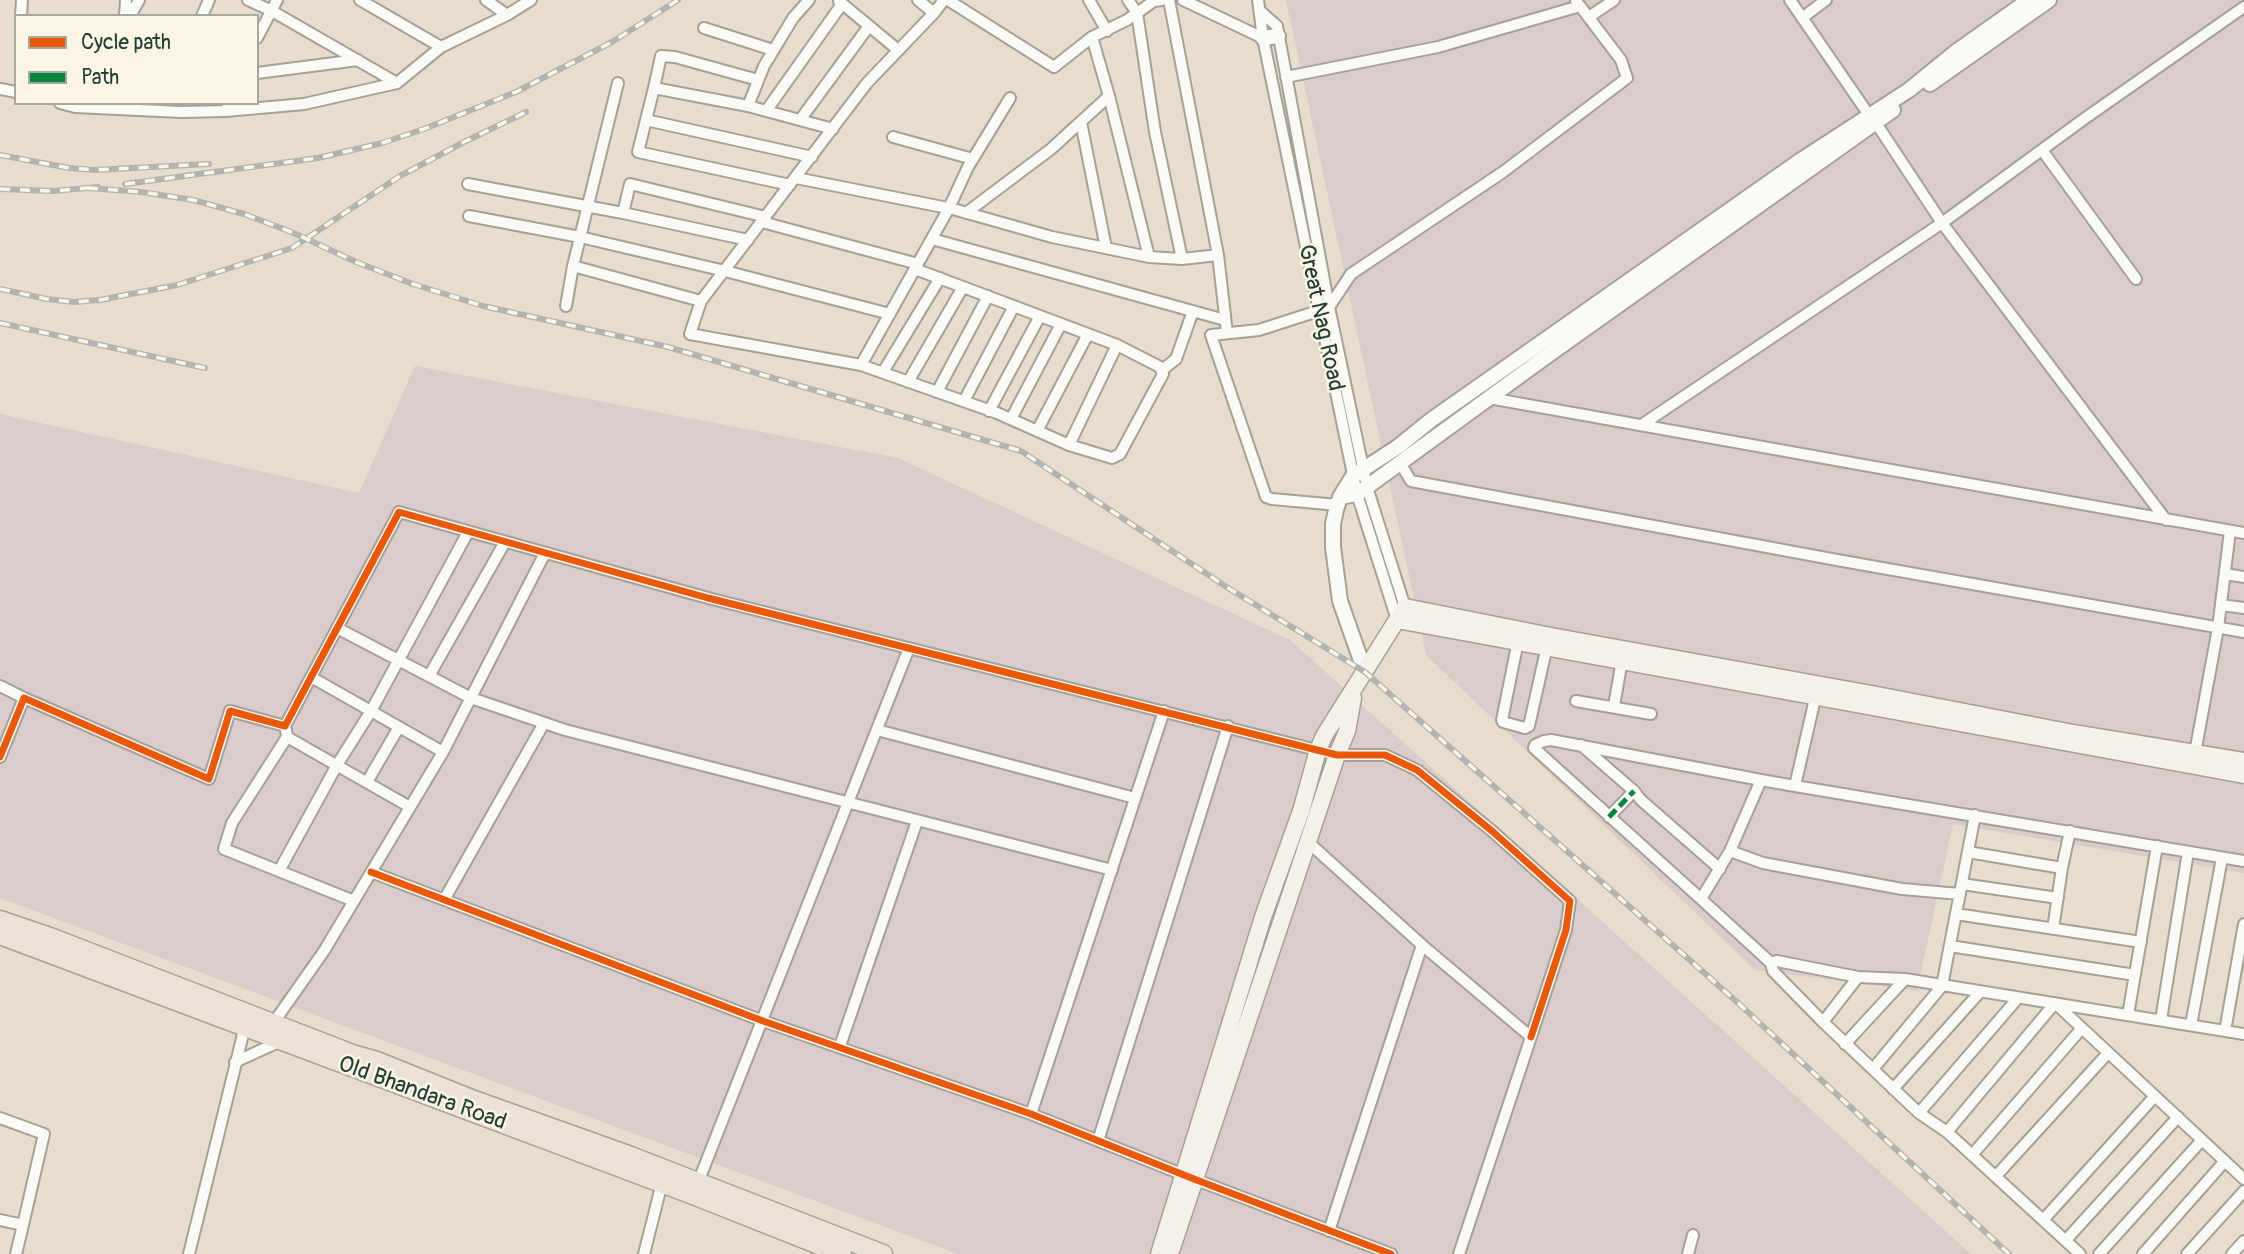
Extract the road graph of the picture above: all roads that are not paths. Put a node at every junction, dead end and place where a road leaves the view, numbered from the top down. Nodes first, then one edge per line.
1 (248, 0) edge
2 (360, 0) edge
3 (486, 0) edge
4 (531, 0) edge
5 (809, 0) edge
6 (918, 0) edge
7 (946, 0) edge
8 (1089, 0) edge
9 (1128, 0) edge
10 (1162, 0) edge
11 (1169, 0) edge
12 (1183, 0) edge
13 (1614, 0) edge
14 (1790, 0) edge
15 (1826, 0) edge
16 (2029, 0) edge
17 (2049, 0) edge
18 (840, 2) edge
19 (1578, 3) edge
20 (274, 5) edge
21 (377, 5) edge
22 (1259, 6) edge
23 (2244, 7) edge
24 (934, 13) junction
25 (1137, 13) junction
26 (507, 15) junction
27 (1589, 17) junction
28 (1802, 18) junction
29 (869, 26) junction
30 (704, 29) dead end
31 (1107, 31) junction
32 (259, 34) edge
33 (1278, 36) junction
34 (1092, 37) junction
35 (1263, 38) junction
36 (442, 47) junction
37 (773, 50) junction
38 (898, 50) junction
39 (358, 60) junction
40 (259, 73) edge
41 (1286, 77) junction
42 (758, 80) junction
43 (397, 83) junction
44 (618, 83) dead end
45 (654, 88) junction
46 (1109, 96) junction
47 (1010, 98) dead end
48 (76, 105) edge
49 (748, 106) junction
50 (228, 107) edge
51 (766, 111) junction
52 (1873, 119) junction
53 (646, 120) junction
54 (800, 120) junction
55 (1081, 122) junction
56 (833, 129) junction
57 (893, 137) dead end
58 (2042, 150) junction
59 (811, 157) junction
60 (973, 159) junction
61 (793, 181) junction
62 (468, 184) dead end
63 (587, 208) junction
64 (949, 208) junction
65 (623, 213) junction
66 (967, 213) junction
67 (469, 216) dead end
68 (764, 219) junction
69 (1942, 223) junction
70 (580, 237) junction
71 (932, 239) junction
72 (748, 240) junction
73 (1106, 248) junction
74 (1218, 255) junction
75 (1149, 257) junction
76 (1182, 258) junction
77 (573, 266) junction
78 (917, 267) junction
79 (725, 271) junction
80 (940, 278) junction
81 (2136, 279) dead end
82 (963, 287) junction
83 (988, 296) junction
84 (701, 301) junction
85 (566, 306) dead end
86 (1014, 306) junction
87 (1324, 309) junction
88 (1193, 311) junction
89 (890, 314) junction
90 (1040, 316) junction
91 (1225, 320) junction
92 (1061, 324) junction
93 (1227, 333) junction
94 (1088, 334) junction
95 (1117, 345) junction
96 (862, 365) junction
97 (1162, 370) junction
98 (883, 372) junction
99 (908, 382) junction
100 (937, 392) junction
101 (1484, 392) junction
102 (964, 401) junction
103 (989, 411) junction
104 (1011, 419) junction
105 (1643, 424) junction
106 (1037, 431) junction
107 (1069, 445) junction
108 (1397, 456) junction
109 (1358, 473) junction
110 (1362, 490) junction
111 (1339, 501) junction
112 (2166, 520) junction
113 (468, 531) junction
114 (2230, 531) junction
115 (2244, 533) edge
116 (505, 542) junction
117 (545, 553) junction
118 (2225, 574) junction
119 (2244, 577) edge
120 (2221, 605) junction
121 (2244, 608) edge
122 (1401, 613) junction
123 (337, 628) junction
124 (2218, 628) junction
125 (2244, 632) edge
126 (1518, 641) junction
127 (1547, 646) junction
128 (909, 648) junction
129 (399, 660) junction
130 (1622, 660) junction
131 (1365, 672) junction
132 (429, 676) junction
133 (311, 677) junction
134 (0, 686) edge
135 (1817, 690) junction
136 (1354, 692) junction
137 (24, 698) junction
138 (471, 698) junction
139 (1576, 701) dead end
140 (1614, 706) junction
141 (372, 711) junction
142 (1164, 711) junction
143 (1651, 713) dead end
144 (544, 723) junction
145 (1228, 726) junction
146 (399, 727) junction
147 (877, 730) junction
148 (286, 731) junction
149 (1581, 745) junction
150 (1318, 750) junction
151 (443, 752) junction
152 (2196, 753) junction
153 (1337, 755) junction
154 (0, 757) edge
155 (2244, 761) edge
156 (337, 765) junction
157 (2244, 775) edge
158 (1761, 780) junction
159 (367, 782) junction
160 (1795, 786) junction
161 (1634, 791) junction
162 (1135, 798) junction
163 (848, 804) junction
164 (410, 807) junction
165 (1975, 815) junction
166 (1609, 817) junction
167 (917, 821) junction
168 (2070, 831) junction
169 (1308, 842) junction
170 (2157, 846) junction
171 (1730, 851) junction
172 (1968, 852) junction
173 (2188, 852) junction
174 (2222, 858) junction
175 (2244, 861) edge
176 (2062, 868) junction
177 (1720, 869) junction
178 (1112, 870) junction
179 (279, 871) junction
180 (371, 872) junction
181 (1961, 889) junction
182 (2058, 898) junction
183 (1700, 899) junction
184 (444, 900) junction
185 (354, 901) junction
186 (1956, 914) junction
187 (0, 920) edge
188 (2244, 924) edge
189 (2053, 929) junction
190 (0, 935) edge
191 (2141, 942) junction
192 (1422, 946) junction
193 (1950, 946) junction
194 (1770, 963) junction
195 (2135, 975) junction
196 (1858, 977) junction
197 (1905, 979) junction
198 (1942, 986) junction
199 (1980, 992) junction
200 (2018, 998) junction
201 (2055, 1003) junction
202 (2128, 1015) junction
203 (247, 1020) junction
204 (2161, 1020) junction
205 (763, 1021) junction
206 (1823, 1022) junction
207 (2191, 1025) junction
208 (2082, 1028) junction
209 (2225, 1031) junction
210 (273, 1033) junction
211 (2244, 1034) edge
212 (1531, 1037) junction
213 (1845, 1044) junction
214 (840, 1046) junction
215 (2108, 1052) junction
216 (235, 1062) junction
217 (1874, 1069) junction
218 (1893, 1089) junction
219 (2155, 1096) junction
220 (1919, 1113) junction
221 (1031, 1114) junction
222 (2178, 1117) junction
223 (0, 1118) edge
224 (1947, 1132) junction
225 (2202, 1139) junction
226 (1098, 1141) junction
227 (1972, 1154) junction
228 (2225, 1161) junction
229 (1996, 1176) junction
230 (664, 1177) junction
231 (1188, 1177) junction
232 (2244, 1178) edge
233 (695, 1189) junction
234 (2244, 1191) edge
235 (2044, 1219) junction
236 (0, 1220) edge
237 (23, 1225) junction
238 (799, 1229) junction
239 (1329, 1231) junction
240 (1693, 1235) dead end
241 (2066, 1240) junction
242 (2244, 1241) edge
243 (16, 1254) edge
244 (188, 1254) edge
245 (644, 1254) edge
246 (842, 1254) edge
247 (883, 1254) edge
248 (1159, 1254) edge
249 (1170, 1254) edge
250 (1391, 1254) edge
251 (1459, 1254) edge
252 (1688, 1254) edge
253 (2080, 1254) edge
254 (2099, 1254) edge
255 (2143, 1254) edge
256 (2187, 1254) edge
257 (2232, 1254) edge

1 - 20 street
2 - 21 street
3 - 26 street
4 - 26 street
5 - 37 street
6 - 24 street
7 - 24 street
7 - 34 street
8 - 31 street
9 - 25 street
10 - 25 street
11 - 74 street
12 - 35 street
13 - 27 street
14 - 28 street
15 - 28 street
16 - 52 street
17 - 52 street
18 - 29 street
18 - 51 street
19 - 27 street
19 - 41 street
20 - 32 street
20 - 39 street
21 - 36 street
22 - 33 street
22 - 35 street, Great Nag Road
23 - 58 street
24 - 38 street
25 - 31 street
25 - 76 street
26 - 36 street
27 - 87 street
28 - 52 street
29 - 38 street
29 - 54 street
30 - 37 street
31 - 34 street
33 - 35 street
33 - 41 street
34 - 46 street
35 - 87 street, Great Nag Road
36 - 43 street
37 - 42 street
38 - 56 street
39 - 40 street
39 - 43 street
41 - 87 street
42 - 45 street
42 - 49 street
43 - 50 street
44 - 63 street
45 - 49 street
45 - 53 street
46 - 55 street
46 - 75 street
47 - 60 street
48 - 50 street
49 - 51 street
51 - 54 street
52 - 69 street
52 - 101 street
53 - 59 street
53 - 61 street
54 - 56 street
55 - 66 street
55 - 73 street
56 - 59 street
57 - 60 street
58 - 69 street
58 - 81 street
59 - 61 street
60 - 64 street
61 - 64 street
61 - 68 street
62 - 63 street
63 - 65 street
63 - 70 street
64 - 66 street
64 - 71 street
65 - 68 street
65 - 72 street
66 - 73 street
67 - 70 street
68 - 72 street
68 - 78 street
69 - 105 street
69 - 112 street
70 - 77 street
70 - 79 street
71 - 78 street
71 - 88 street
72 - 79 street
73 - 75 street
74 - 76 street
74 - 91 street
75 - 76 street
77 - 84 street
77 - 85 street
78 - 80 street
78 - 89 street
79 - 84 street
79 - 89 street
80 - 82 street
80 - 98 street
82 - 83 street
82 - 99 street
83 - 86 street
83 - 100 street
84 - 96 street
86 - 90 street
86 - 102 street
87 - 93 street
87 - 109 street, Great Nag Road
88 - 91 street
88 - 97 street
89 - 96 street
90 - 92 street
90 - 103 street
91 - 93 street
92 - 94 street
92 - 104 street
93 - 111 street
94 - 95 street
94 - 106 street
95 - 97 street
95 - 107 street
96 - 98 street
97 - 107 street
98 - 99 street
99 - 100 street
100 - 102 street
101 - 105 street
101 - 108 street
102 - 103 street
103 - 104 street
104 - 106 street
105 - 112 street
106 - 107 street
108 - 109 street
108 - 110 street
108 - 124 street
109 - 110 street, Great Nag Road
109 - 111 street
110 - 111 street
110 - 122 street, Great Nag Road
111 - 131 street
112 - 114 street
113 - 116 street
113 - 123 street
113 - 129 street
114 - 115 street
114 - 118 street
116 - 117 street
116 - 132 street
117 - 128 street
117 - 138 street
118 - 119 street
118 - 120 street
120 - 121 street
120 - 124 street
122 - 126 main road
122 - 131 main road
122 - 135 main road
123 - 129 street
123 - 133 street
124 - 125 street
124 - 152 street
126 - 127 main road
126 - 127 street
127 - 130 main road
128 - 142 street
128 - 147 street
129 - 132 street
129 - 141 street
130 - 135 main road
130 - 140 street
131 - 136 main road
132 - 138 street
133 - 141 street
133 - 148 street
134 - 137 street
135 - 152 main road
135 - 157 main road
135 - 160 street
136 - 150 main road
136 - 153 main road
137 - 148 street
137 - 154 street
138 - 144 street
138 - 151 street
139 - 140 street
140 - 143 street
141 - 146 street
141 - 156 street
142 - 145 street
142 - 162 street
144 - 163 street
144 - 184 street
145 - 150 street
145 - 226 street
146 - 151 street
146 - 159 street
147 - 162 street
147 - 163 street
148 - 156 street
148 - 179 street
149 - 158 street
149 - 161 street
149 - 166 street
150 - 153 street
150 - 231 main road
151 - 164 street
152 - 155 main road
153 - 169 main road
153 - 212 street
156 - 159 street
156 - 179 street
158 - 160 street
158 - 171 street
159 - 164 street
160 - 165 street
161 - 166 street
161 - 177 street
162 - 178 street
163 - 167 street
163 - 205 street
164 - 180 street
165 - 168 street
165 - 172 street
166 - 183 street
167 - 178 street
167 - 214 street
168 - 170 street
168 - 176 street
169 - 192 street
169 - 231 main road
170 - 173 street
170 - 191 street
171 - 177 street
171 - 181 street
172 - 176 street
172 - 181 street
173 - 174 street
173 - 204 street
174 - 175 street
174 - 207 street
176 - 182 street
177 - 183 street
178 - 221 street
179 - 185 street
180 - 184 street
180 - 185 street
181 - 182 street
181 - 186 street
182 - 189 street
183 - 194 street
184 - 205 street
185 - 210 street
186 - 189 street
186 - 193 street
187 - 203 highway
188 - 209 street
189 - 191 street
190 - 203 highway, Old Bhandara Road
191 - 195 street
192 - 212 street
192 - 239 street
193 - 195 street
193 - 198 street
194 - 196 street
194 - 206 street
195 - 202 street
196 - 197 street
196 - 206 street
197 - 198 street
197 - 213 street
198 - 199 street
198 - 217 street
199 - 200 street
199 - 218 street
200 - 201 street
200 - 220 street
201 - 202 street
201 - 208 street
201 - 224 street
202 - 204 street
203 - 210 highway, Old Bhandara Road
203 - 216 street
204 - 207 street
205 - 214 street
205 - 233 street
206 - 213 street
207 - 209 street
208 - 215 street
208 - 227 street
209 - 211 street
210 - 216 street
210 - 230 highway, Old Bhandara Road
212 - 251 street
213 - 217 street
214 - 221 street
215 - 219 street
215 - 229 street
216 - 244 street
217 - 218 street
218 - 220 street
219 - 222 street
219 - 235 street
220 - 224 street
221 - 226 street
222 - 225 street
222 - 241 street
223 - 237 street
224 - 227 street
225 - 228 street
225 - 254 street
226 - 231 street
227 - 229 street
228 - 232 street
228 - 255 street
229 - 235 street
230 - 233 highway, Old Bhandara Road
230 - 245 street
231 - 239 street
231 - 248 main road
231 - 249 main road
233 - 238 highway, Old Bhandara Road
234 - 256 street
235 - 241 street
236 - 237 street
237 - 243 street
238 - 246 highway, Old Bhandara Road
238 - 247 highway
239 - 250 street
240 - 252 street
241 - 253 street
242 - 257 street

